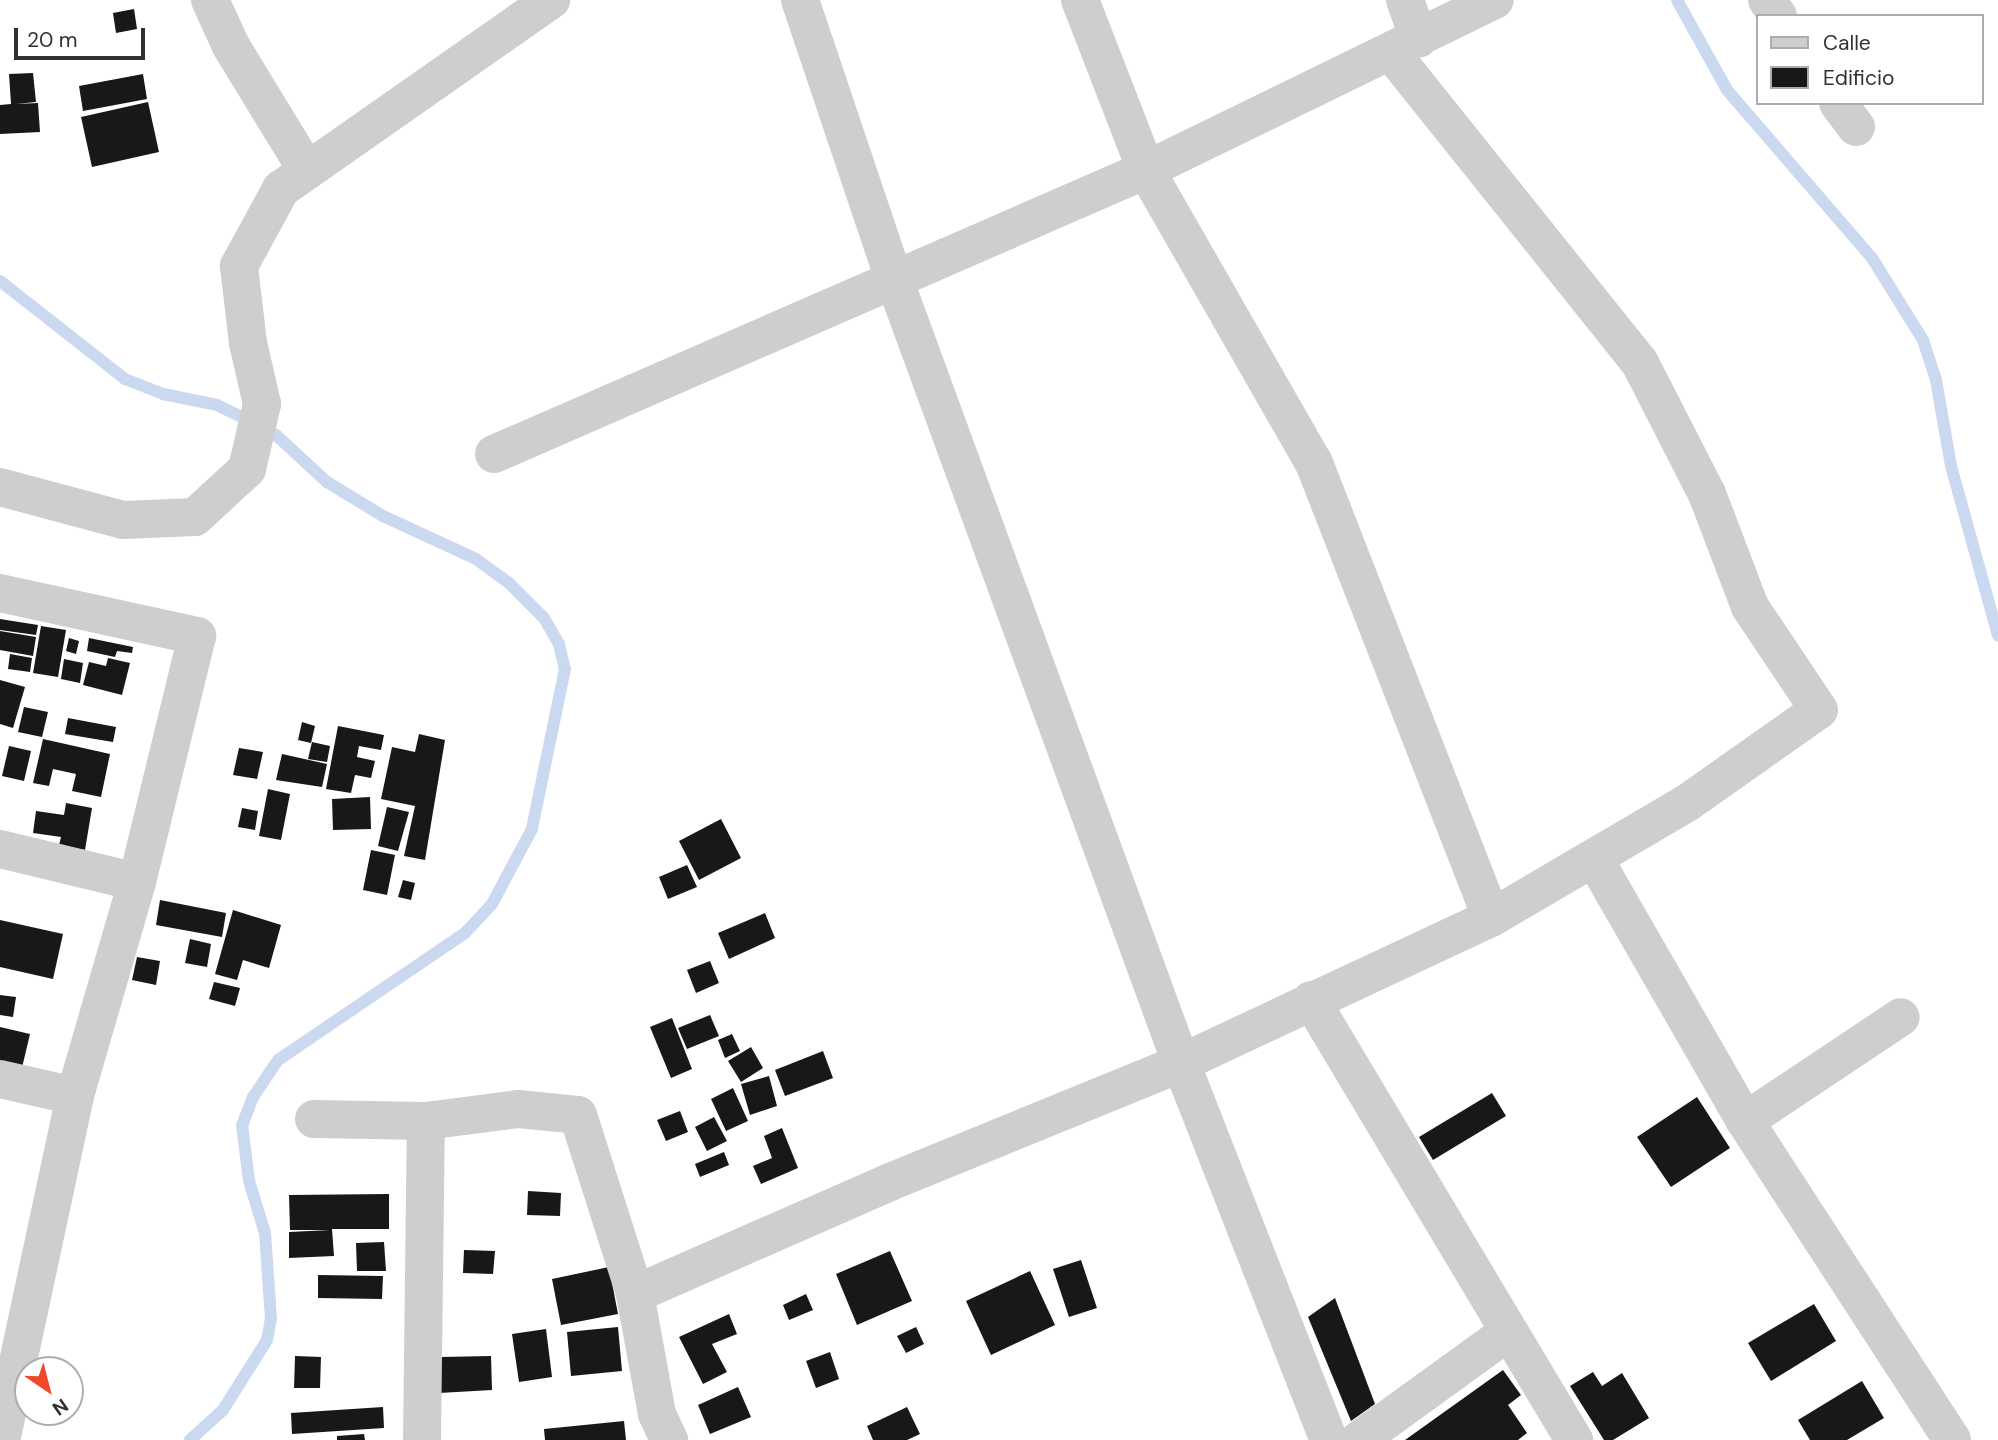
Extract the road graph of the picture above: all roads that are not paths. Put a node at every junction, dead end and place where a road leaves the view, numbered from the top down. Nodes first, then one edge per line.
1 (210, 0) edge
2 (800, 0) edge
3 (1080, 0) edge
4 (1405, 0) edge
5 (1495, 0) edge
6 (535, 4) edge
7 (1405, 46) junction
8 (1146, 170) junction
9 (294, 179) junction
10 (894, 279) junction
11 (494, 454) dead end
12 (0, 487) edge
13 (0, 593) edge
14 (0, 849) edge
15 (1595, 860) junction
16 (137, 882) junction
17 (1491, 918) junction
18 (1311, 1000) junction
19 (1901, 1017) dead end
20 (1181, 1063) junction
21 (0, 1079) edge
22 (75, 1096) junction
23 (314, 1118) dead end
24 (426, 1121) junction
25 (1745, 1121) junction
26 (635, 1294) junction
27 (15, 1309) edge
28 (1508, 1332) junction
29 (660, 1431) edge
30 (1, 1440) edge
31 (422, 1440) edge
32 (1329, 1440) edge
33 (1359, 1440) edge
34 (1574, 1440) edge
35 (1952, 1440) edge

1 - 9 street
2 - 10 street
3 - 8 street
4 - 7 street
5 - 7 street
6 - 9 street
7 - 8 street
7 - 15 street
8 - 10 street
8 - 17 street
9 - 12 street
10 - 11 street
10 - 20 street
13 - 16 street
14 - 16 street
15 - 17 street
15 - 25 street
16 - 22 street
17 - 18 street
18 - 20 street
18 - 28 street
19 - 25 street
20 - 26 street
20 - 32 street
21 - 22 street
22 - 27 street
23 - 24 street
24 - 26 street
24 - 31 street
25 - 35 street
26 - 29 street
27 - 30 street
28 - 33 street
28 - 34 street

